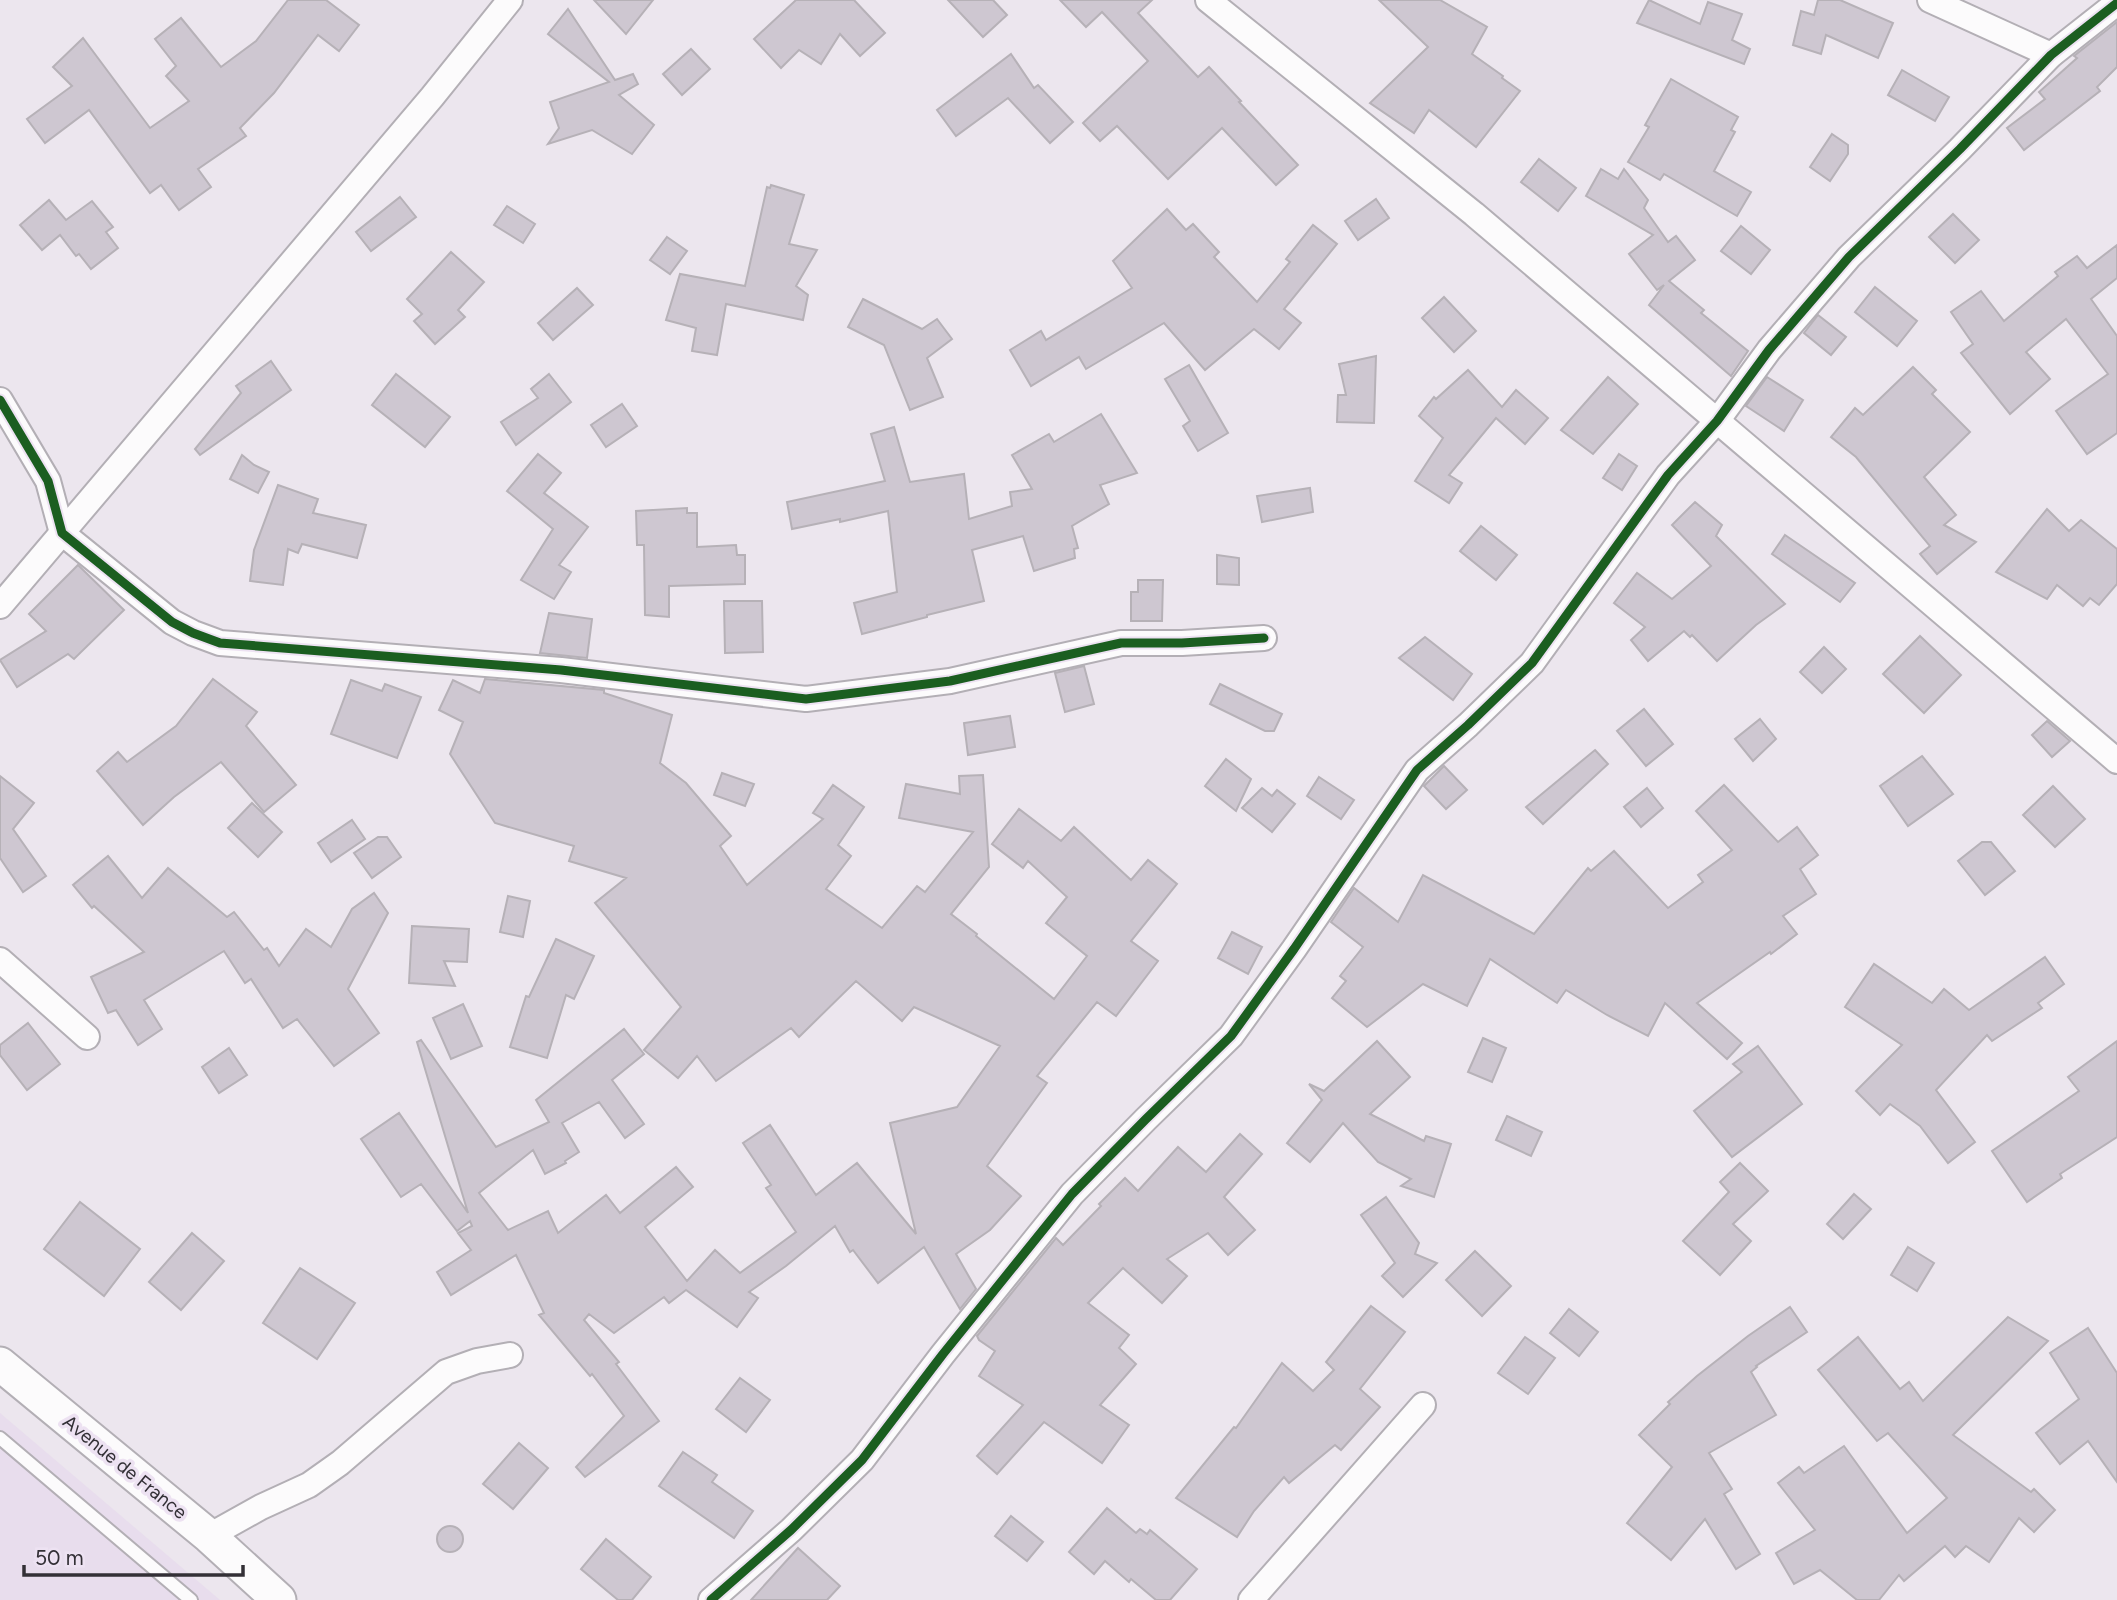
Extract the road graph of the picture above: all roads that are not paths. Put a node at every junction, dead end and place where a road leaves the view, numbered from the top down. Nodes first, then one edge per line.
1 (510, 0) edge
2 (1208, 0) edge
3 (1930, 0) edge
4 (2117, 3) edge
5 (2051, 55) junction
6 (0, 400) edge
7 (1717, 421) junction
8 (62, 533) junction
9 (0, 606) edge
10 (1264, 638) dead end
11 (2117, 761) edge
12 (0, 960) edge
13 (87, 1038) dead end
14 (510, 1355) dead end
15 (0, 1364) edge
16 (1423, 1405) dead end
17 (0, 1438) edge
18 (209, 1536) junction
19 (191, 1600) edge
20 (279, 1600) edge
21 (711, 1600) edge
22 (1251, 1600) edge

1 - 8 street
2 - 7 street
3 - 5 street
4 - 5 street
5 - 7 street
6 - 8 street
7 - 11 street
7 - 21 street
8 - 9 street
8 - 10 street
12 - 13 street
14 - 18 street
15 - 18 street, Avenue de France
16 - 22 street
17 - 19 lane
18 - 20 street, Avenue de France

